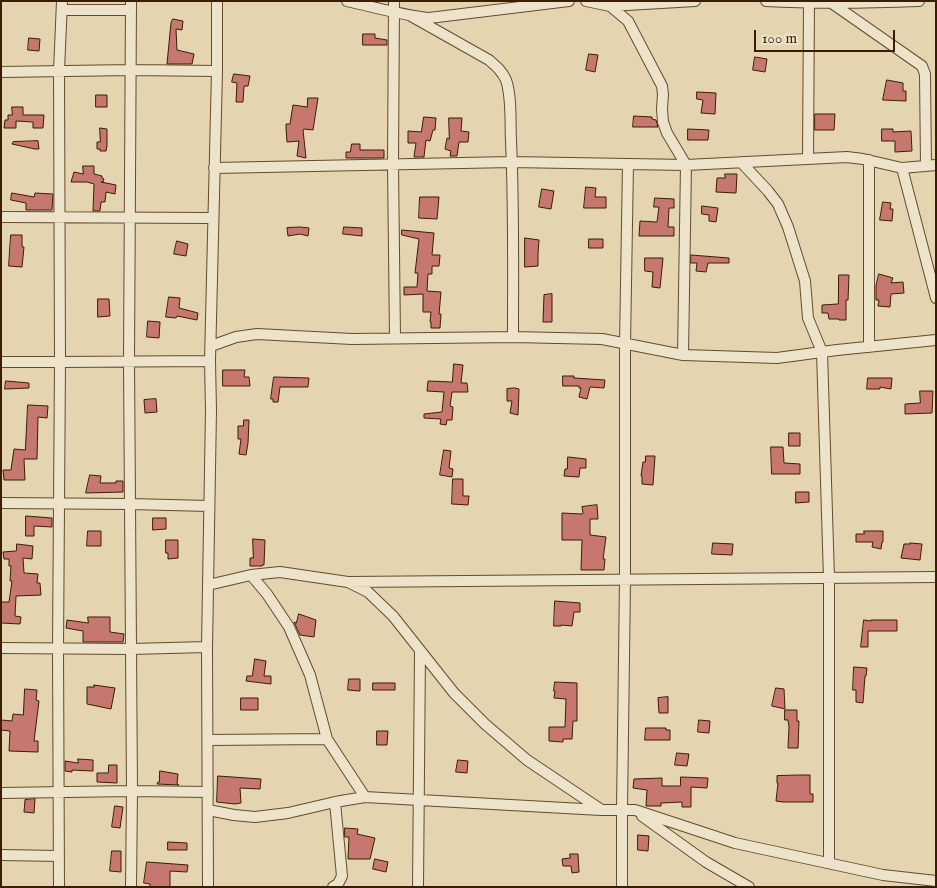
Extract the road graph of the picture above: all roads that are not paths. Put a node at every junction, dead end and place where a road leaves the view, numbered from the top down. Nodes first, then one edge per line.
1 (217, 1) edge
2 (347, 1) edge
3 (569, 1) edge
4 (586, 1) edge
5 (695, 1) edge
6 (766, 1) edge
7 (920, 1) edge
8 (809, 2) edge
9 (630, 3) edge
10 (833, 4) junction
11 (62, 6) edge
12 (131, 6) edge
13 (393, 6) edge
14 (610, 6) junction
15 (411, 16) junction
16 (131, 70) junction
17 (60, 71) junction
18 (217, 71) junction
19 (1, 72) edge
20 (808, 159) junction
21 (869, 160) junction
22 (512, 162) junction
23 (741, 162) junction
24 (628, 164) junction
25 (393, 165) junction
26 (686, 165) junction
27 (931, 166) edge
28 (214, 168) junction
29 (902, 168) junction
30 (1, 216) edge
31 (59, 216) junction
32 (131, 217) junction
33 (213, 218) junction
34 (936, 298) edge
35 (513, 337) junction
36 (395, 338) junction
37 (936, 340) edge
38 (625, 344) junction
39 (211, 346) junction
40 (869, 347) junction
41 (822, 352) junction
42 (683, 355) junction
43 (130, 361) junction
44 (210, 361) junction
45 (1, 362) edge
46 (60, 362) junction
47 (1, 503) edge
48 (59, 503) junction
49 (130, 504) junction
50 (210, 506) junction
51 (252, 576) junction
52 (936, 577) edge
53 (829, 578) junction
54 (625, 580) junction
55 (348, 582) junction
56 (208, 585) junction
57 (207, 647) junction
58 (1, 648) edge
59 (58, 649) junction
60 (131, 649) junction
61 (420, 651) junction
62 (327, 739) junction
63 (208, 740) junction
64 (132, 791) junction
65 (59, 792) junction
66 (208, 792) junction
67 (1, 793) edge
68 (365, 797) junction
69 (418, 800) junction
70 (335, 802) junction
71 (208, 810) junction
72 (601, 810) junction
73 (622, 810) junction
74 (635, 810) junction
75 (1, 855) edge
76 (59, 856) junction
77 (829, 863) junction
78 (342, 876) junction
79 (936, 881) edge
80 (59, 887) edge
81 (131, 887) edge
82 (208, 887) edge
83 (217, 887) edge
84 (333, 887) edge
85 (342, 887) edge
86 (418, 887) edge
87 (622, 887) edge
88 (749, 887) edge

1 - 18 street
2 - 13 street
3 - 15 street
4 - 14 street
5 - 9 street
6 - 8 street
7 - 10 street
8 - 10 street
8 - 20 street
9 - 14 street
10 - 27 street
11 - 12 street
11 - 17 street
12 - 16 street
13 - 15 street
13 - 25 street
14 - 26 street
15 - 22 street
16 - 17 street
16 - 18 street
16 - 32 street
17 - 19 street
17 - 31 street
18 - 28 street
20 - 21 street
20 - 23 street
21 - 29 street
21 - 40 street
22 - 24 street
22 - 25 street
22 - 35 street
23 - 26 street
23 - 41 street
24 - 26 street
24 - 38 street
25 - 28 street
25 - 36 street
26 - 42 street
27 - 29 street
28 - 33 street
29 - 34 street
30 - 31 street
31 - 32 street
31 - 46 street
32 - 33 street
32 - 43 street
33 - 39 street
35 - 36 street
35 - 38 street
36 - 39 street
37 - 40 street
38 - 42 street
38 - 54 street
39 - 44 street
40 - 41 street
41 - 42 street
41 - 53 street
43 - 44 street
43 - 46 street
43 - 49 street
44 - 50 street
45 - 46 street
46 - 48 street
47 - 48 street
48 - 49 street
48 - 59 street
49 - 50 street
49 - 60 street
50 - 56 street
51 - 55 street
51 - 56 street
51 - 62 street
52 - 53 street
53 - 54 street
53 - 77 street
54 - 55 street
54 - 73 street
55 - 61 street
56 - 57 street
57 - 60 street
57 - 63 street
58 - 59 street
59 - 60 street
59 - 65 street
60 - 64 street
61 - 69 street
61 - 72 street
62 - 63 street
62 - 68 street
63 - 66 street
64 - 65 street
64 - 66 street
64 - 81 street
65 - 67 street
65 - 76 street
66 - 71 street
68 - 69 street
68 - 70 street
69 - 72 street
69 - 86 street
70 - 71 street
70 - 78 street
71 - 82 street
72 - 73 street
73 - 74 street
73 - 87 street
74 - 77 street
74 - 88 street
75 - 76 street
76 - 80 street
77 - 79 street
78 - 84 street
78 - 85 street
82 - 83 street

